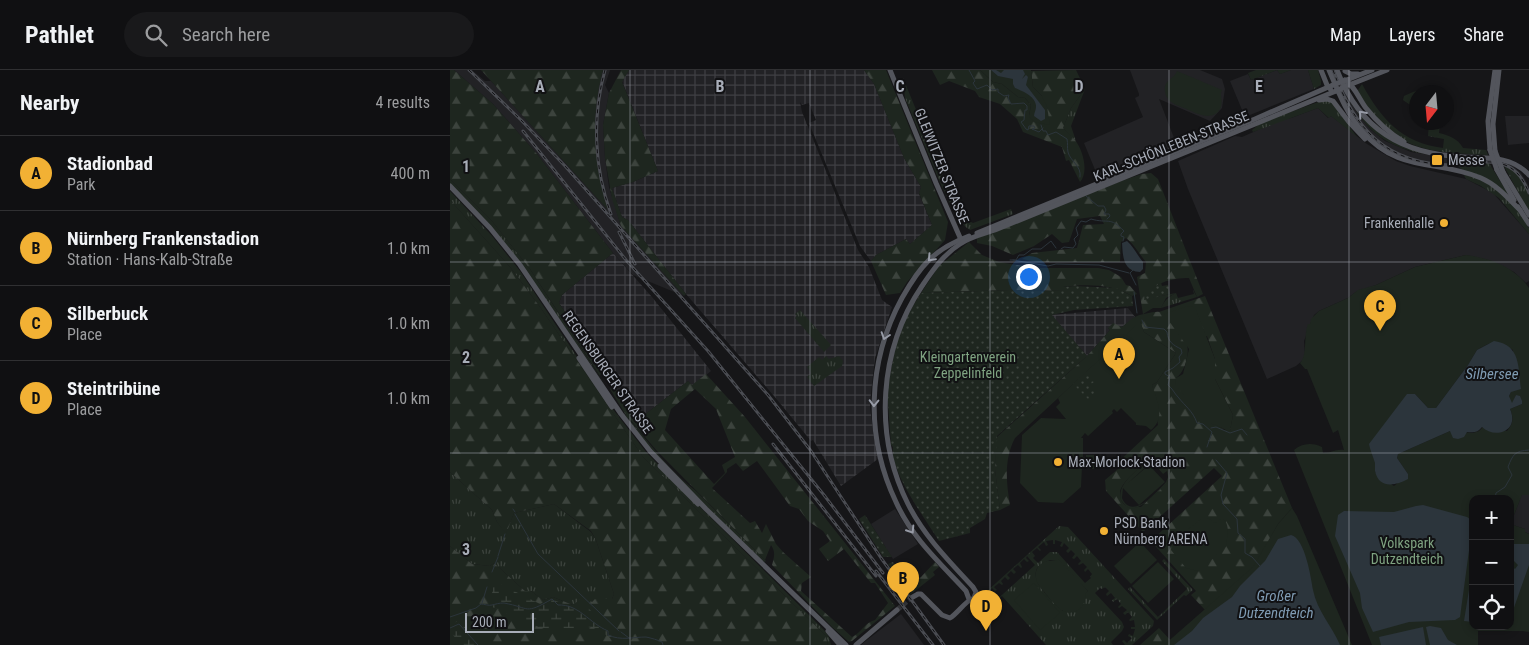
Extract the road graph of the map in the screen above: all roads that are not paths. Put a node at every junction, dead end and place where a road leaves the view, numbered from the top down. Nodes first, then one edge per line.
1 (890, 70) edge
2 (1329, 70) edge
3 (1337, 70) edge
4 (1372, 70) edge
5 (1387, 70) edge
6 (1494, 70) edge
7 (1499, 70) edge
8 (1345, 71) edge
9 (1322, 72) edge
10 (1363, 73) junction
11 (1362, 80) junction
12 (1346, 83) junction
13 (1333, 88) junction
14 (1318, 91) junction
15 (1357, 96) junction
16 (1295, 107) junction
17 (1339, 109) junction
18 (1382, 149) junction
19 (1417, 150) junction
20 (1493, 151) junction
21 (1500, 171) junction
22 (1529, 175) edge
23 (1098, 185) junction
24 (450, 188) edge
25 (1520, 210) junction
26 (1529, 215) edge
27 (1529, 224) edge
28 (961, 240) junction
29 (900, 486) junction
30 (686, 490) junction
31 (890, 490) junction
32 (911, 598) dead end
33 (970, 599) junction
34 (897, 610) tunnel mouth
35 (840, 645) edge
36 (846, 645) edge
37 (856, 645) edge

1 - 28 main road, GLEIWITZER STRASSE
2 - 18 main road
19 -> 3 main road
4 - 10 main road, KARL-SCHÖNLEBEN-STRASSE
5 - 11 main road, KARL-SCHÖNLEBEN-STRASSE
6 - 20 main road
7 - 20 main road
8 - 10 main road
8 - 12 main road
9 - 13 main road
9 - 14 main road
10 - 12 main road, KARL-SCHÖNLEBEN-STRASSE
11 - 12 main road, KARL-SCHÖNLEBEN-STRASSE
11 - 15 main road
12 - 13 main road, KARL-SCHÖNLEBEN-STRASSE, bridge
12 - 15 main road
13 - 14 main road, KARL-SCHÖNLEBEN-STRASSE
13 - 16 main road, KARL-SCHÖNLEBEN-STRASSE
13 - 17 main road
14 - 23 main road, KARL-SCHÖNLEBEN-STRASSE
15 - 19 main road
16 - 17 main road
16 - 23 main road, KARL-SCHÖNLEBEN-STRASSE
17 - 18 main road
18 - 25 main road
19 - 22 main road
20 - 21 main road, bridge
21 - 25 main road
21 - 26 main road
23 - 28 main road, KARL-SCHÖNLEBEN-STRASSE
24 - 30 main road, REGENSBURGER STRASSE
25 - 27 main road
28 - 29 main road
28 -> 31 main road
29 - 31 main road
29 - 33 main road
30 - 35 main road, REGENSBURGER STRASSE
30 - 36 main road, REGENSBURGER STRASSE
31 -> 33 main road
32 - 33 main road
34 - 37 main road

